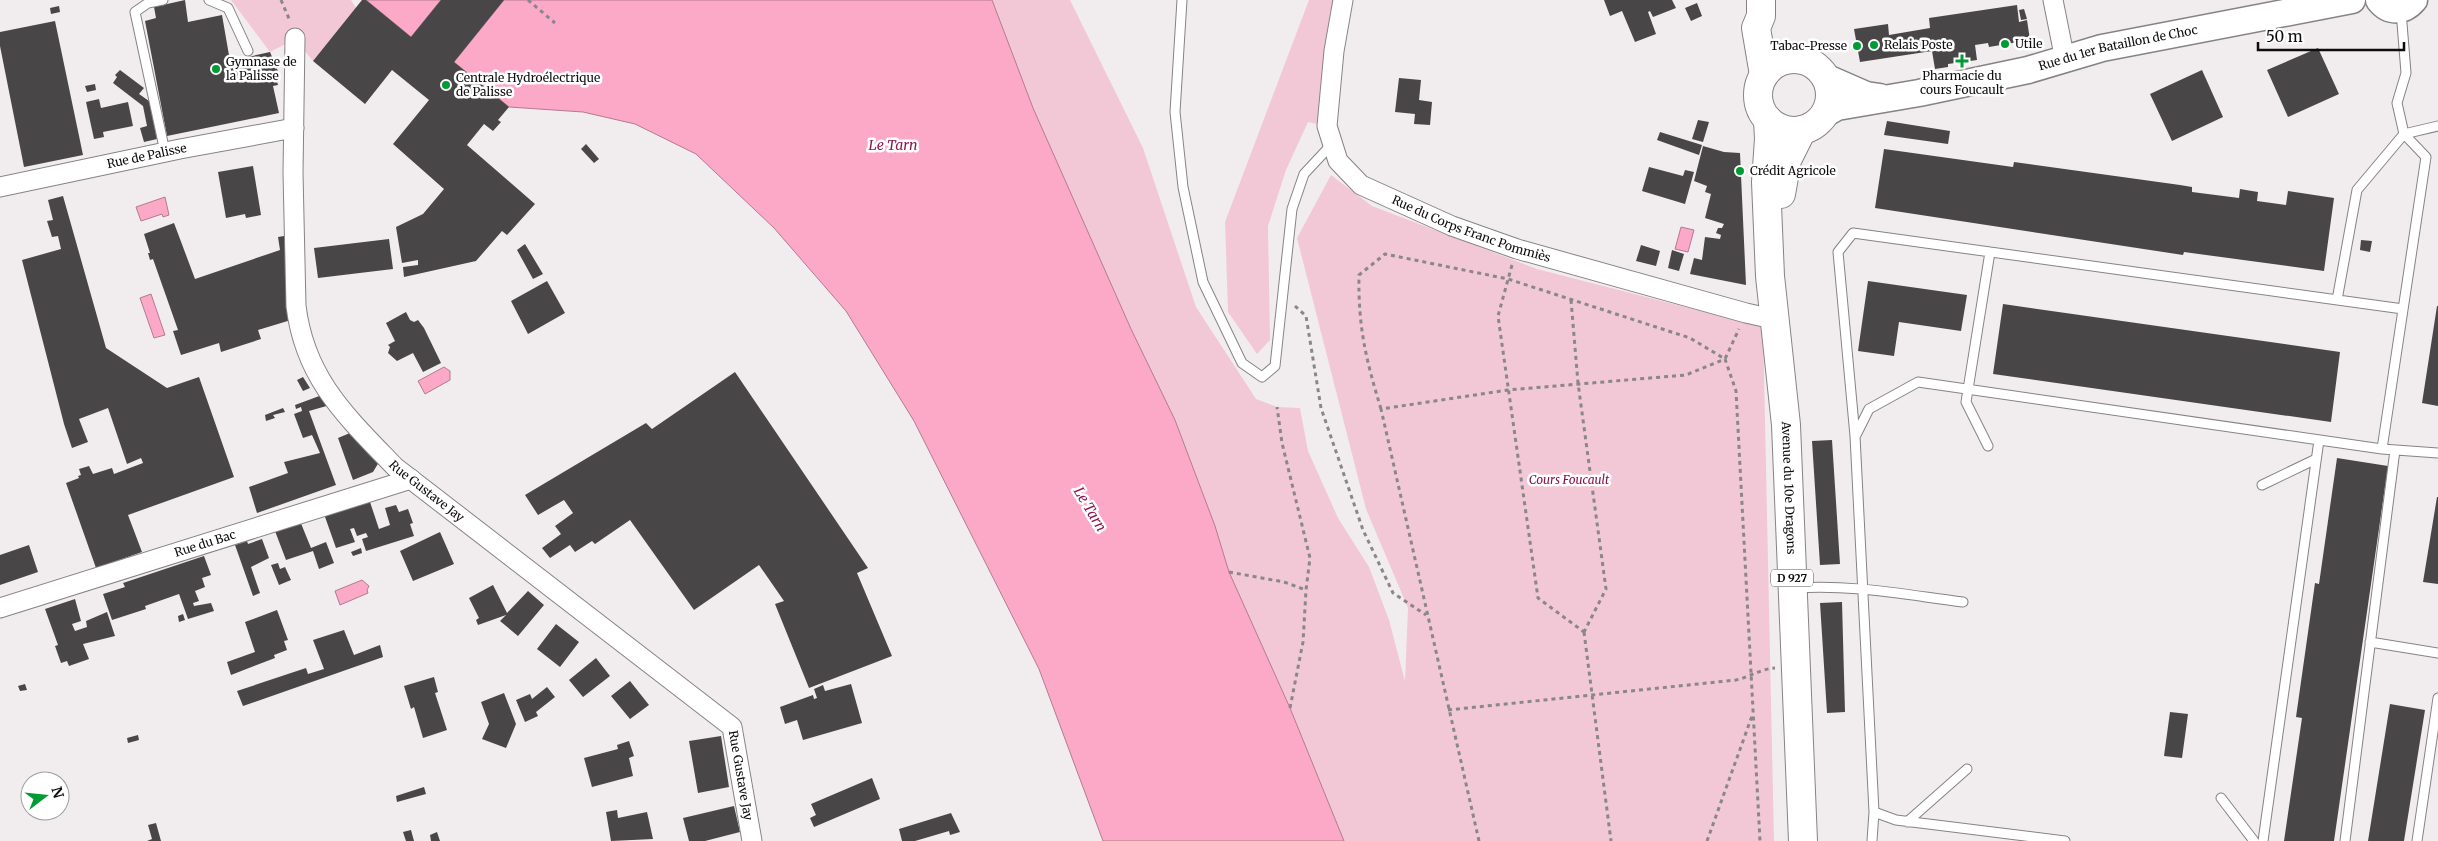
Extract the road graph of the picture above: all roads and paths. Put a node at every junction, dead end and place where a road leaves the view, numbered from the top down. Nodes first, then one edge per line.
1 (163, 0) edge
2 (208, 0) edge
3 (528, 0) edge
4 (1182, 0) edge
5 (1343, 0) edge
6 (2052, 0) edge
7 (2352, 0) edge
8 (2398, 3) edge
9 (1761, 8) edge
10 (555, 23) dead end
11 (295, 38) dead end
12 (248, 51) dead end
13 (1795, 58) junction
14 (2065, 60) junction
15 (1764, 74) junction
16 (1827, 78) junction
17 (1885, 98) junction
18 (1826, 113) junction
19 (1768, 120) junction
20 (2438, 126) edge
21 (294, 128) junction
22 (1802, 130) junction
23 (2404, 134) junction
24 (1333, 144) junction
25 (165, 152) junction
26 (0, 187) edge
27 (1517, 249) junction
28 (1990, 252) junction
29 (1508, 279) junction
30 (1283, 296) junction
31 (1571, 300) junction
32 (2337, 300) junction
33 (2403, 309) junction
34 (1746, 313) junction
35 (1774, 315) junction
36 (1725, 359) junction
37 (1578, 383) junction
38 (1968, 389) junction
39 (1508, 390) junction
40 (1277, 407) dead end
41 (1382, 409) junction
42 (1855, 436) junction
43 (2319, 440) junction
44 (1988, 446) dead end
45 (2382, 449) junction
46 (2395, 450) junction
47 (2438, 453) edge
48 (2314, 460) junction
49 (411, 479) junction
50 (2262, 485) dead end
51 (1229, 572) dead end
52 (1793, 588) junction
53 (1863, 589) junction
54 (1306, 590) junction
55 (1963, 602) dead end
56 (0, 608) edge
57 (1426, 616) junction
58 (1584, 632) junction
59 (2370, 642) junction
60 (2438, 653) edge
61 (1798, 666) junction
62 (1750, 677) junction
63 (1592, 695) junction
64 (2438, 698) edge
65 (1290, 708) dead end
66 (1448, 710) junction
67 (1753, 713) junction
68 (1967, 769) dead end
69 (2221, 798) dead end
70 (1874, 812) junction
71 (1907, 822) junction
72 (752, 841) edge
73 (1478, 841) edge
74 (1611, 841) edge
75 (1706, 841) edge
76 (1760, 841) edge
77 (1803, 841) edge
78 (1872, 841) edge
79 (2065, 841) edge
80 (2254, 841) edge
81 (2263, 841) edge
82 (2344, 841) edge
83 (2417, 841) edge

1 - 25 lane
2 - 12 lane
3 - 10 path
4 - 30 lane
5 - 24 street, Rue du Corps Franc Pommiès
6 - 14 street
7 - 14 street, Rue du 1er Bataillon de Choc
8 - 23 lane
9 - 13 main road
9 - 15 main road
11 - 21 street, Rue Gustave Jay
13 - 15 main road
13 - 16 main road
14 - 17 street, Rue du 1er Bataillon de Choc
15 - 19 main road
16 - 17 street, Rue du 1er Bataillon de Choc
16 - 18 main road
17 - 18 street, Rue du 1er Bataillon de Choc
18 - 22 main road
19 - 22 main road
19 - 35 main road, Avenue du 10e Dragons / D 927
20 - 23 lane
21 - 25 street, Rue de Palisse
21 - 49 street, Rue Gustave Jay
22 - 35 main road, Avenue du 10e Dragons / D 927
23 - 32 lane
23 - 33 lane
24 - 27 street, Rue du Corps Franc Pommiès
24 - 30 lane
25 - 26 street, Rue de Palisse
27 - 29 path
27 - 34 street, Rue du Corps Franc Pommiès
28 - 32 lane
28 - 38 lane
28 - 42 lane
29 - 31 path
29 - 39 path
29 - 41 path
30 - 57 path
31 - 36 path
31 - 37 path
32 - 33 lane
33 - 45 lane
34 - 35 street, Rue du Corps Franc Pommiès
34 - 36 path
35 - 52 main road, Avenue du 10e Dragons / D 927
36 - 37 path
36 - 62 path
37 - 39 path
37 - 58 path
38 - 42 lane
38 - 43 lane
38 - 44 lane
39 - 41 path
39 - 58 path
40 - 54 path
41 - 57 path
42 - 53 lane
43 - 45 lane
43 - 48 lane
45 - 46 lane
46 - 47 lane
46 - 59 lane
48 - 50 lane
48 - 81 lane
49 - 56 street, Rue du Bac
49 - 72 street, Rue Gustave Jay
51 - 54 path
52 - 53 lane
52 - 61 main road, Avenue du 10e Dragons / D 927
53 - 55 lane
53 - 70 lane
54 - 65 path
57 - 66 path
58 - 63 path
59 - 60 lane
59 - 82 lane
61 - 62 path
61 - 77 main road, Avenue du 10e Dragons / D 927
62 - 63 path
62 - 67 path
63 - 66 path
63 - 74 path
64 - 83 lane
66 - 73 path
67 - 75 path
67 - 76 path
68 - 71 lane
69 - 80 lane
70 - 71 lane
70 - 78 lane
71 - 79 lane

